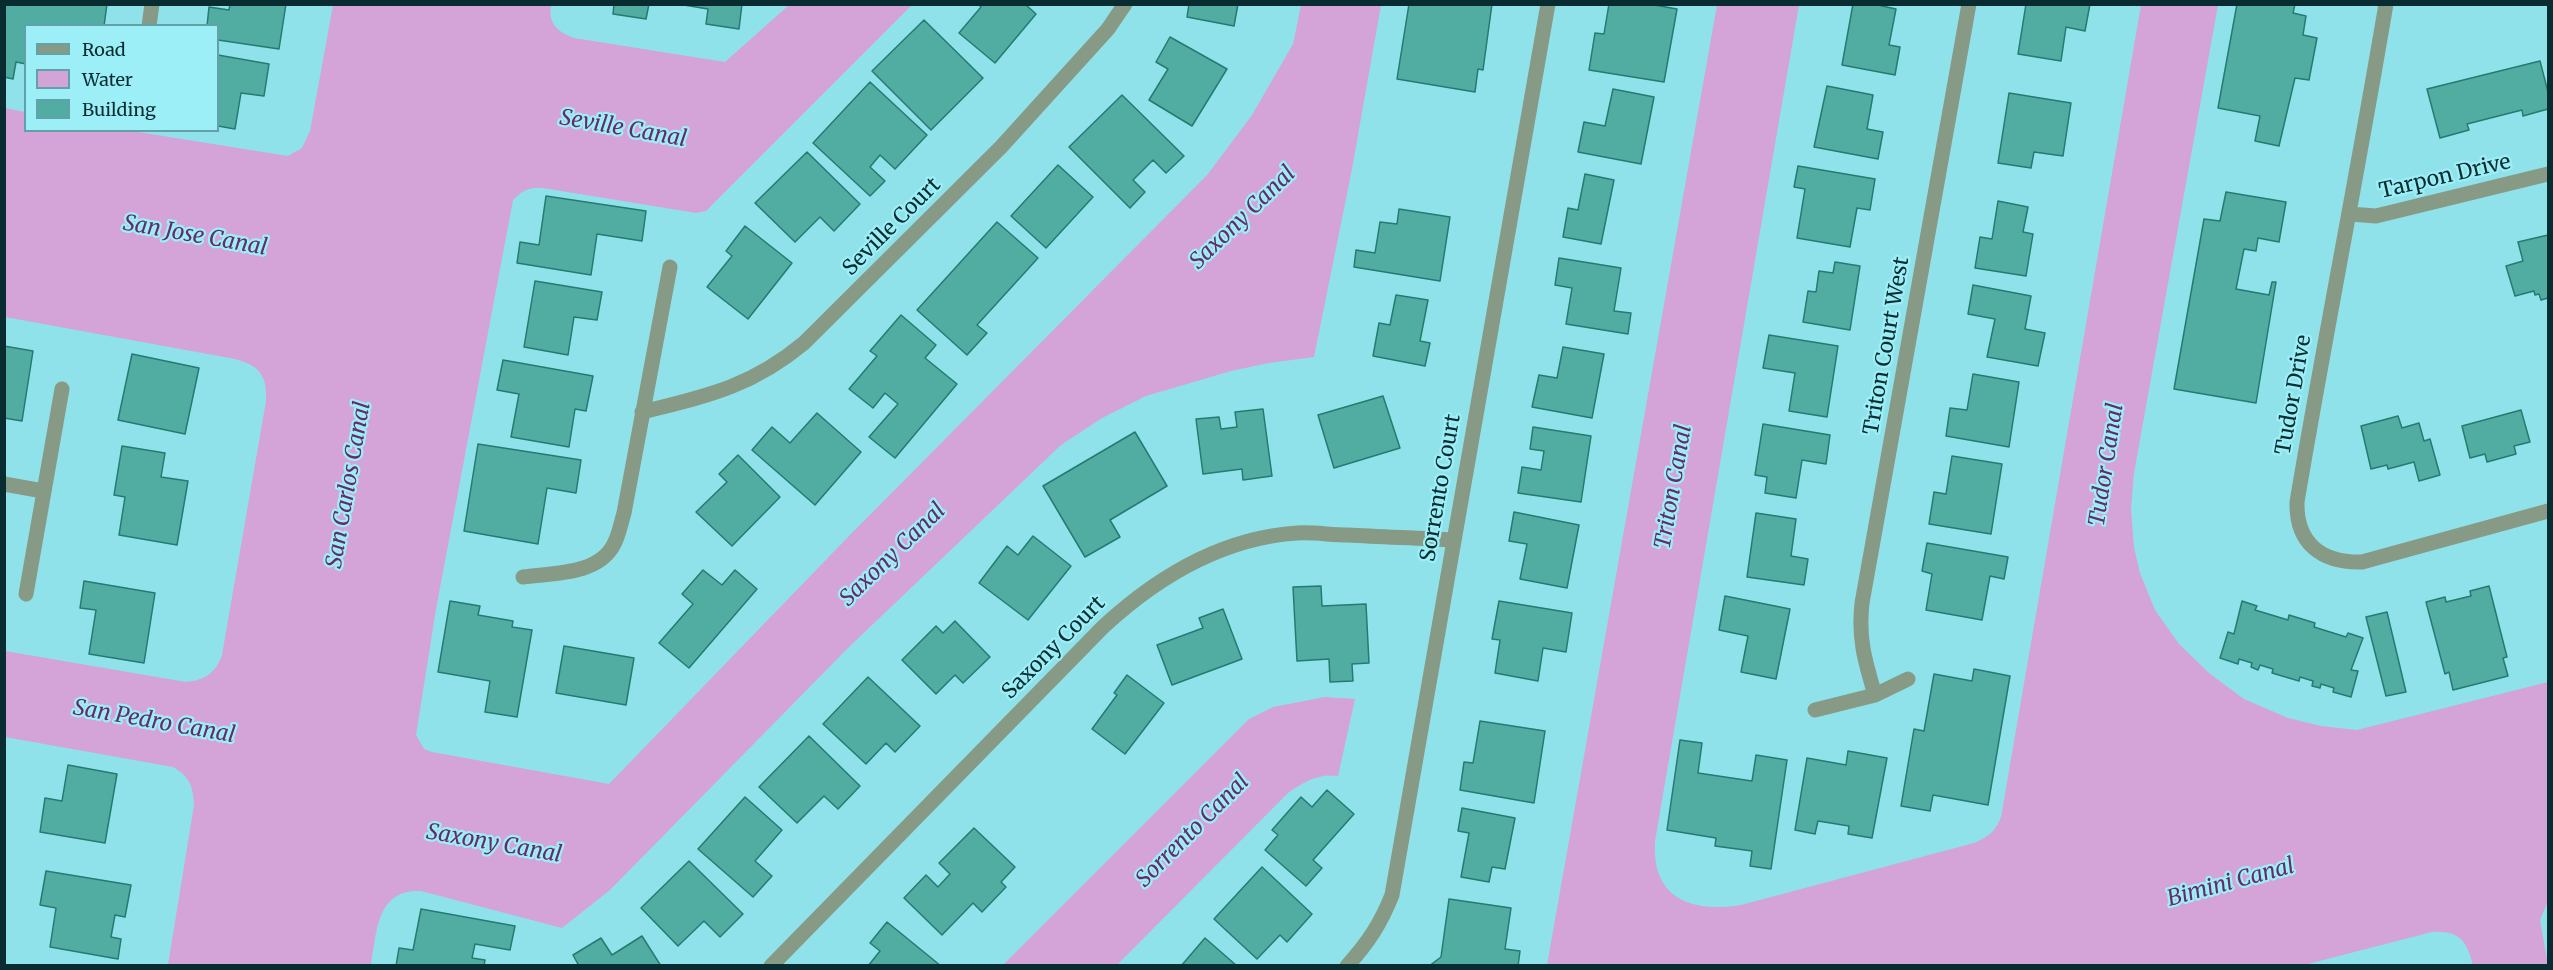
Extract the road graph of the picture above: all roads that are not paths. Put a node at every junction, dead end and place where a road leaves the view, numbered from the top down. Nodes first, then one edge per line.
1 (152, 4) edge
2 (1125, 4) edge
3 (1548, 4) edge
4 (1969, 4) edge
5 (2386, 4) edge
6 (148, 24) edge
7 (2548, 174) edge
8 (2350, 214) junction
9 (670, 267) dead end
10 (62, 389) dead end
11 (642, 412) junction
12 (4, 484) edge
13 (43, 490) junction
14 (2548, 511) edge
15 (1453, 540) junction
16 (523, 577) dead end
17 (26, 594) dead end
18 (1908, 678) dead end
19 (1875, 695) junction
20 (1815, 710) dead end
21 (771, 966) edge
22 (1347, 966) edge

1 - 6 street
2 - 11 street, Seville Court
3 - 15 street, Sorrento Court
4 - 19 street, Triton Court West
5 - 8 street, Tudor Drive
7 - 8 street, Tarpon Drive
8 - 14 street, Tudor Drive
9 - 11 street
10 - 13 street
11 - 16 street
12 - 13 street
13 - 17 street
15 - 21 street, Saxony Court
15 - 22 street, Sorrento Court
18 - 19 street
19 - 20 street

